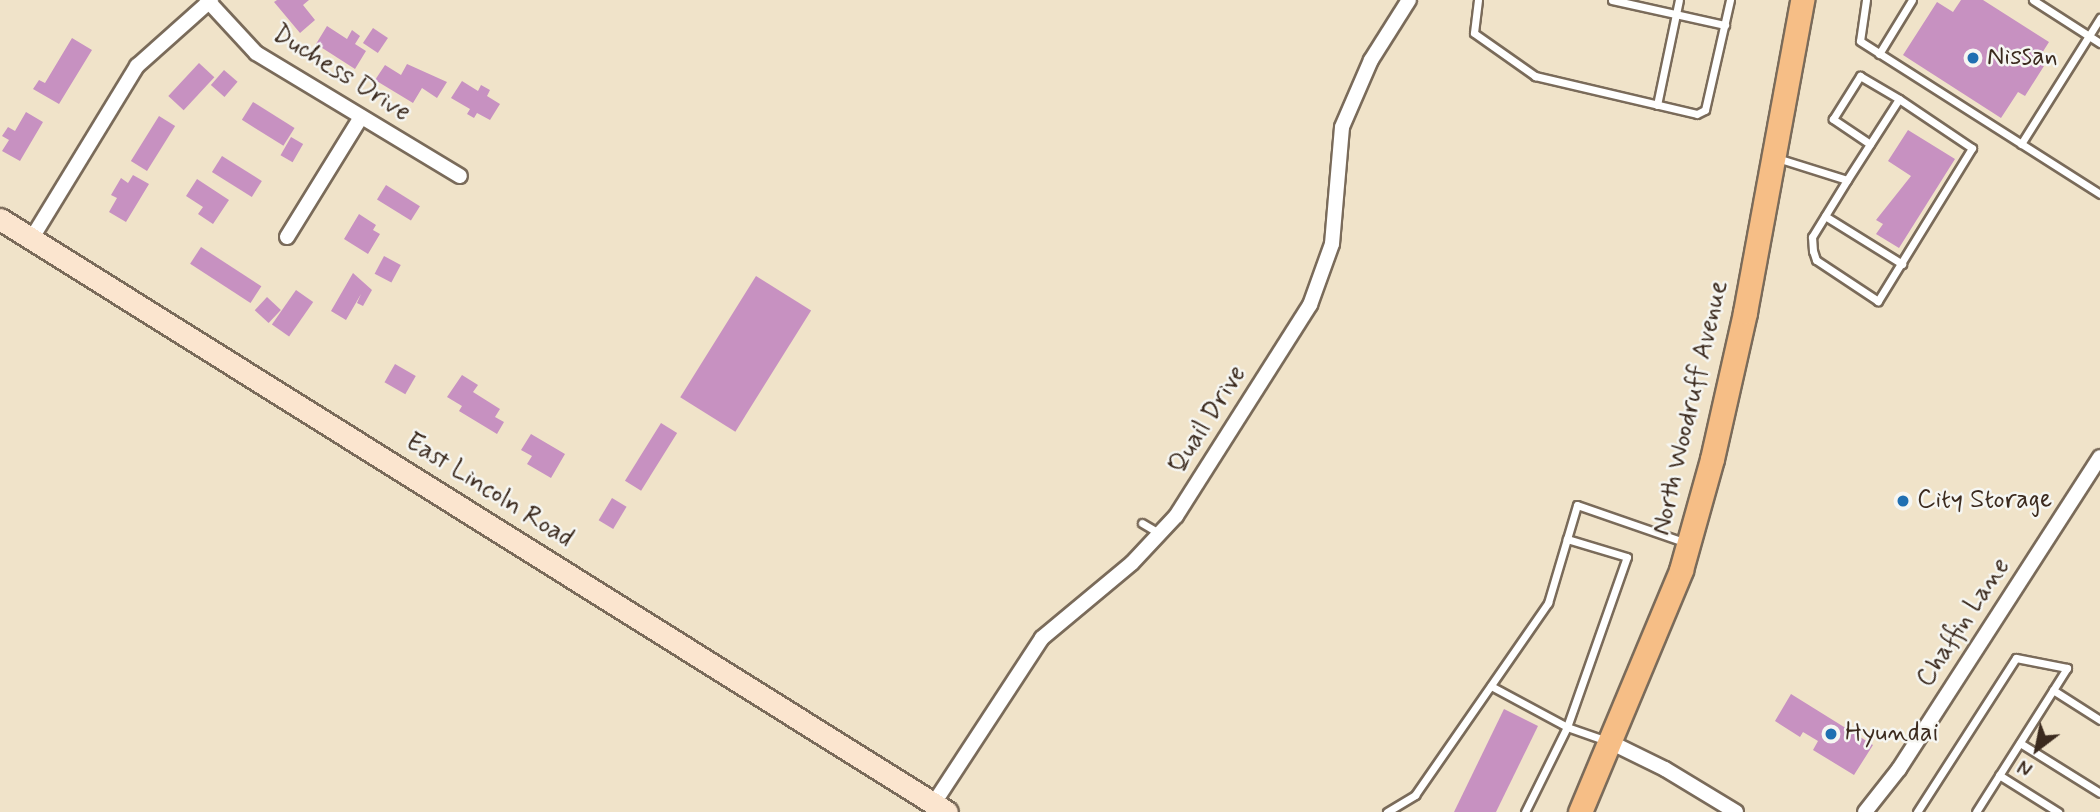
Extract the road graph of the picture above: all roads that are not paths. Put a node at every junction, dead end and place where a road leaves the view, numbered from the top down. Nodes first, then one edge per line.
1 (1409, 0) edge
2 (1478, 0) edge
3 (1612, 0) edge
4 (1679, 0) edge
5 (1730, 0) edge
6 (1802, 0) edge
7 (1866, 0) edge
8 (1912, 0) edge
9 (2033, 0) edge
10 (209, 1) edge
11 (1676, 15) junction
12 (2100, 18) edge
13 (1725, 25) junction
14 (2089, 36) junction
15 (2100, 43) edge
16 (1879, 54) junction
17 (1899, 99) junction
18 (1657, 105) junction
19 (361, 117) junction
20 (1870, 144) junction
21 (2021, 144) junction
22 (1773, 157) junction
23 (460, 176) dead end
24 (1847, 180) junction
25 (2100, 194) edge
26 (1825, 216) junction
27 (0, 219) edge
28 (287, 237) dead end
29 (32, 238) junction
30 (1902, 264) junction
31 (2100, 457) edge
32 (1142, 523) dead end
33 (1160, 534) junction
34 (1567, 538) junction
35 (1688, 544) junction
36 (1491, 685) junction
37 (2053, 690) junction
38 (2100, 720) edge
39 (1567, 727) junction
40 (1612, 743) junction
41 (2020, 743) junction
42 (1999, 775) junction
43 (2100, 793) edge
44 (940, 808) edge
45 (1978, 811) edge
46 (1387, 812) edge
47 (1525, 812) edge
48 (1580, 812) edge
49 (1736, 812) edge
50 (1865, 812) edge
51 (1917, 812) edge
52 (2058, 812) edge

1 - 33 street, Quail Drive
2 - 18 lane
3 - 11 lane
4 - 11 lane
5 - 13 lane
6 - 22 main road, North Woodruff Avenue
7 - 16 lane
8 - 16 lane
9 - 14 lane
10 - 19 street, Duchess Drive
10 - 29 street
11 - 13 lane
11 - 18 lane
12 - 14 lane
13 - 18 lane
14 - 15 lane
14 - 21 lane
16 - 21 lane
17 - 20 lane
17 - 20 lane
17 - 30 lane
19 - 23 street, Duchess Drive
19 - 28 street
20 - 24 lane
21 - 25 lane
22 - 24 lane
22 - 35 main road, North Woodruff Avenue
24 - 26 lane
26 - 30 lane
26 - 30 lane
27 - 29 main road, East Lincoln Road
29 - 44 main road, East Lincoln Road
31 - 50 street, Chaffin Lane
32 - 33 lane
33 - 44 street, Quail Drive
34 - 35 lane
34 - 36 lane
34 - 39 lane
35 - 40 main road, North Woodruff Avenue
36 - 39 lane
36 - 46 lane
37 - 38 lane
37 - 41 lane
37 - 51 lane
39 - 40 lane
39 - 47 lane
40 - 48 main road, North Woodruff Avenue
40 - 49 street
41 - 42 lane
41 - 43 lane
42 - 45 lane
42 - 52 lane

